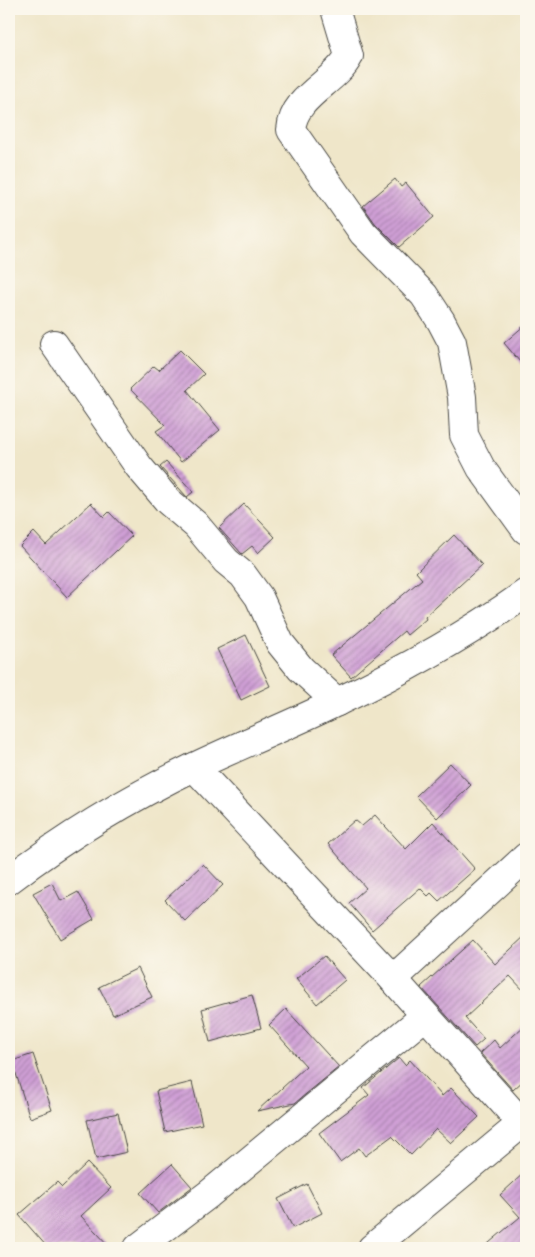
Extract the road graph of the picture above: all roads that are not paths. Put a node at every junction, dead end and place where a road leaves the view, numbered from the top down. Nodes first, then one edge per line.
1 (335, 9) edge
2 (54, 344) dead end
3 (526, 530) edge
4 (526, 593) edge
5 (337, 702) junction
6 (194, 767) junction
7 (526, 857) edge
8 (9, 880) edge
9 (393, 979) junction
10 (425, 1016) junction
11 (525, 1124) edge
12 (138, 1248) edge
13 (372, 1248) edge

1 - 3 street
2 - 5 street
4 - 5 street
5 - 6 street
6 - 8 street
6 - 9 street
7 - 9 street
9 - 10 street
10 - 11 street
10 - 12 street
11 - 13 street

